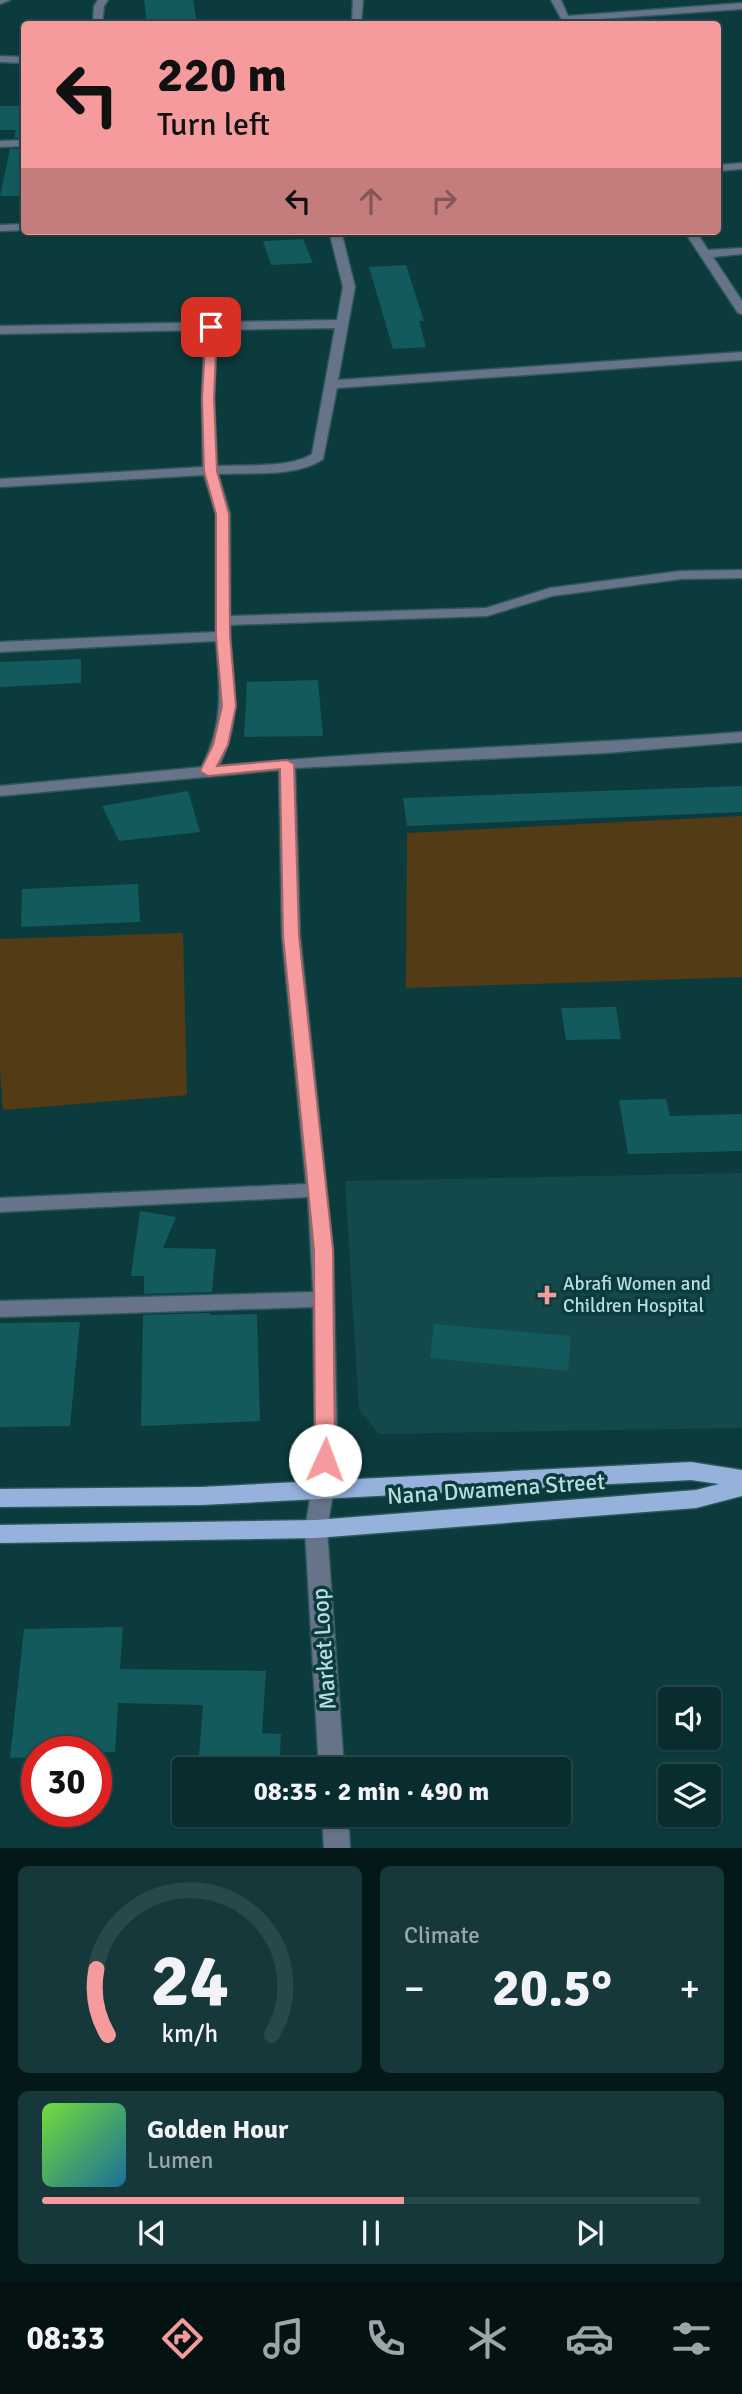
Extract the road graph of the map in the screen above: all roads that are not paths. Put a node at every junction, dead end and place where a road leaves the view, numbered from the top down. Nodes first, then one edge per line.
1 (103, 0) edge
2 (358, 0) edge
3 (556, 0) edge
4 (742, 6) edge
5 (97, 21) edge
6 (357, 21) edge
7 (566, 21) edge
8 (577, 21) edge
9 (0, 59) edge
10 (21, 60) edge
11 (21, 143) edge
12 (0, 144) edge
13 (742, 166) edge
14 (721, 168) edge
15 (0, 228) edge
16 (21, 228) edge
17 (336, 235) edge
18 (693, 235) edge
19 (742, 251) edge
20 (706, 254) junction
21 (742, 310) edge
22 (343, 324) junction
23 (211, 327) junction
24 (0, 330) edge
25 (742, 356) edge
26 (334, 384) junction
27 (211, 471) junction
28 (0, 483) edge
29 (742, 574) edge
30 (223, 629) junction
31 (0, 647) edge
32 (742, 737) edge
33 (287, 764) junction
34 (208, 771) junction
35 (0, 791) edge
36 (317, 1190) junction
37 (0, 1205) edge
38 (324, 1299) junction
39 (0, 1309) edge
40 (742, 1479) edge
41 (323, 1487) junction
42 (742, 1487) edge
43 (0, 1497) edge
44 (316, 1528) junction
45 (0, 1534) edge
46 (331, 1757) edge
47 (336, 1827) edge
48 (337, 1848) edge

1 - 5 street
2 - 6 street
3 - 7 street
4 - 8 street
9 - 10 street
11 - 12 street
13 - 14 street
15 - 16 street
17 - 22 street
18 - 20 street
19 - 20 street
20 - 21 street
22 - 23 street
22 - 26 street
23 - 24 street
23 - 27 street
25 - 26 street
26 - 27 street
27 - 28 street
27 - 30 street
29 - 30 street
30 - 31 street
30 - 34 street
32 - 33 street
33 - 34 street
33 - 36 street, Market Loop
34 - 35 street
36 - 37 street
36 - 38 street, Market Loop
38 - 39 street
38 - 41 street, Market Loop
40 - 41 main road, Nana Dwamena Street
41 - 43 main road, Nana Dwamena Street
41 - 44 street, Market Loop
42 - 44 main road, Nana Dwamena Street
44 - 45 main road, Nana Dwamena Street
44 - 46 street, Market Loop
47 - 48 street

